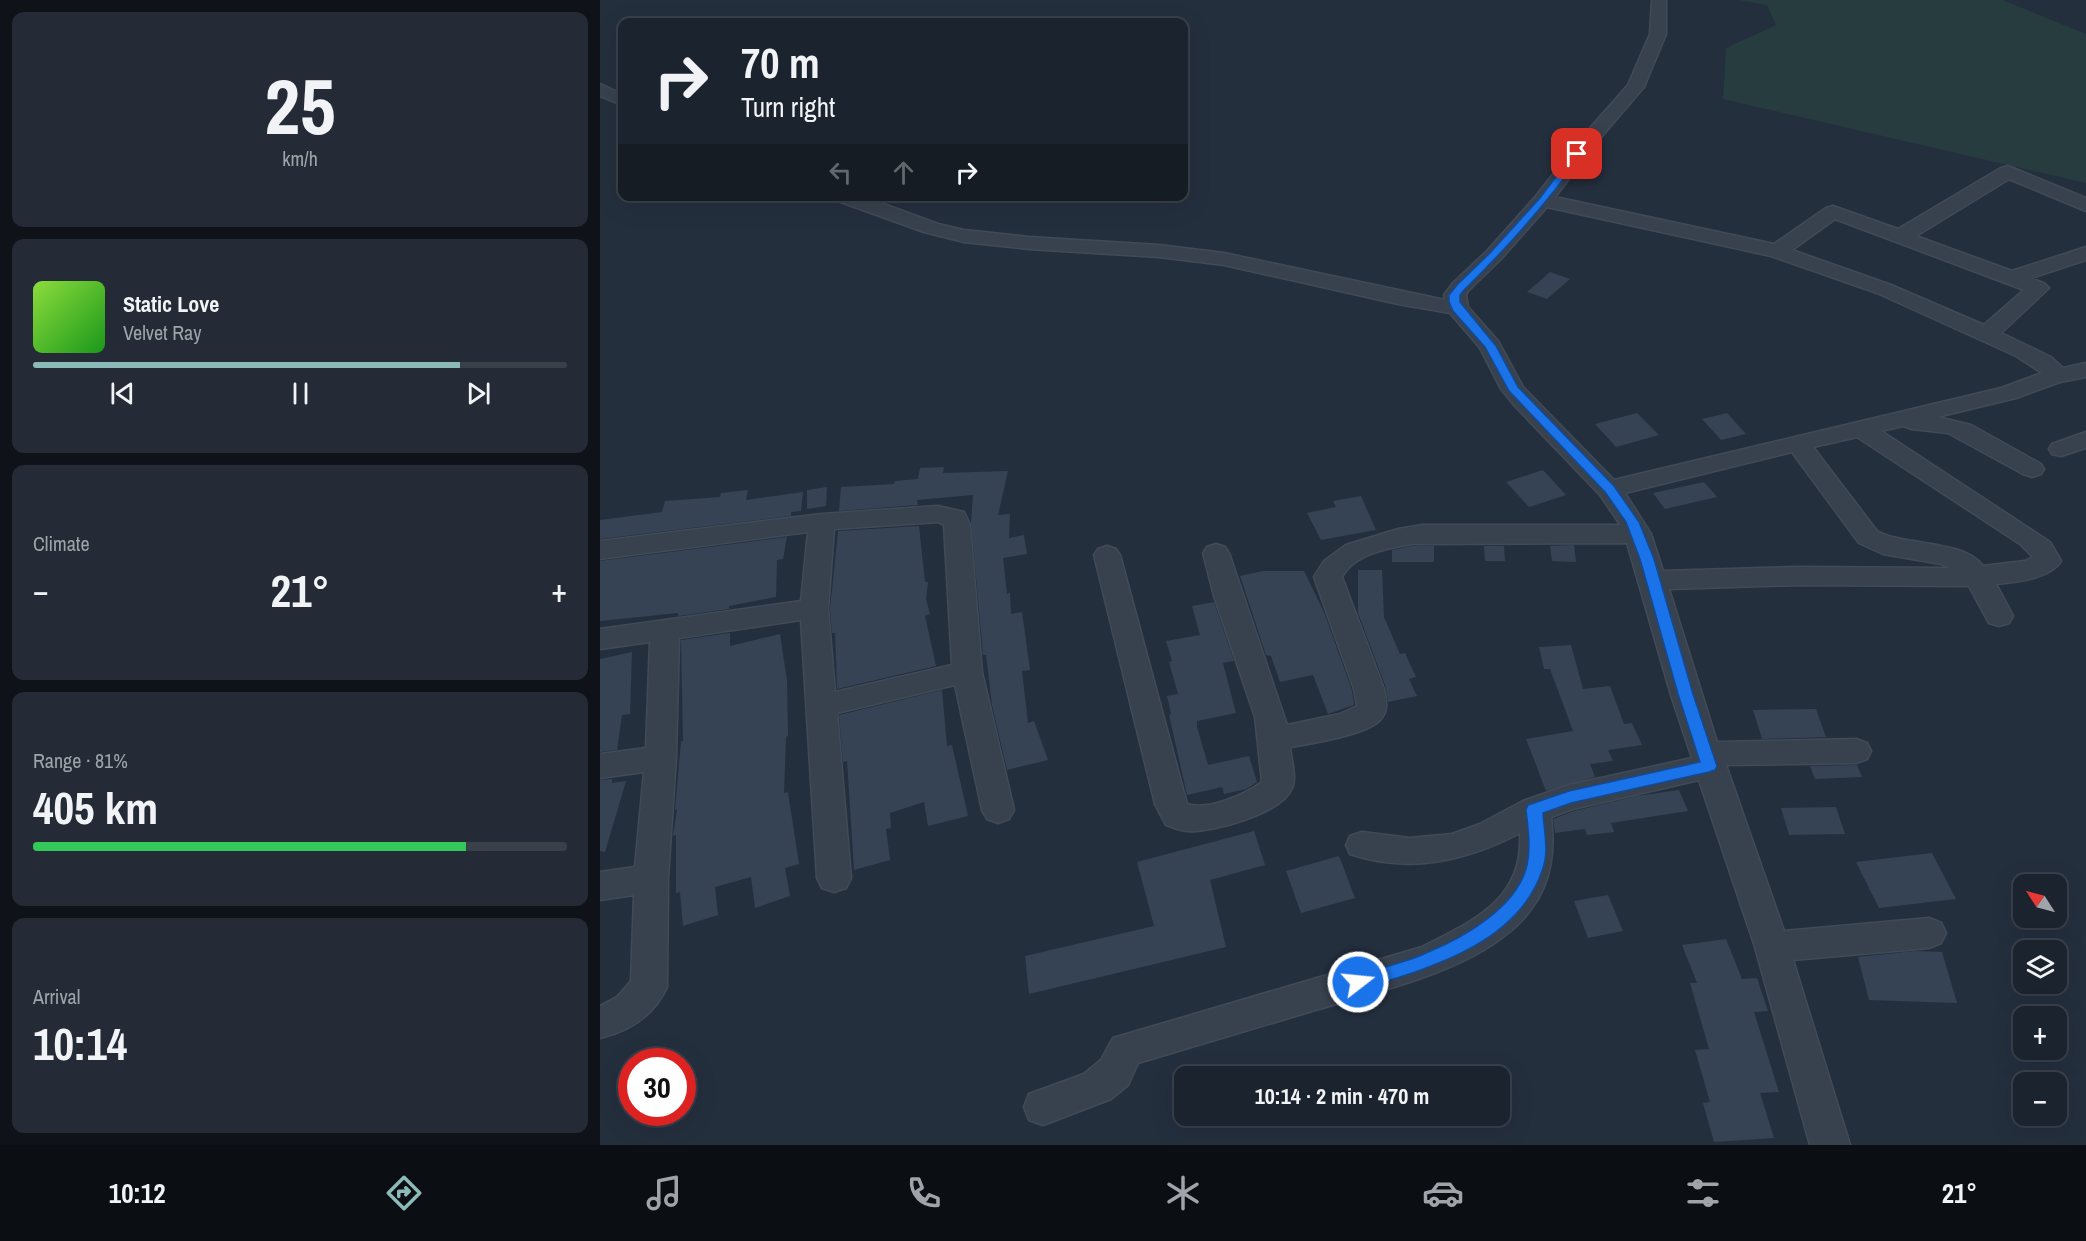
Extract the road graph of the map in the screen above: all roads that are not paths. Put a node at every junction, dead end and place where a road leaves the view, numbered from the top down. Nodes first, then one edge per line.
1 (1659, 0) edge
2 (600, 89) edge
3 (618, 98) edge
4 (1543, 200) junction
5 (856, 201) edge
6 (2086, 206) edge
7 (1900, 237) junction
8 (1777, 251) junction
9 (2086, 253) edge
10 (2012, 279) junction
11 (1457, 308) junction
12 (1987, 334) junction
13 (2086, 370) edge
14 (2054, 377) junction
15 (1892, 419) junction
16 (1860, 427) junction
17 (2086, 440) edge
18 (1797, 442) junction
19 (2061, 449) dead end
20 (2032, 469) dead end
21 (1609, 489) junction
22 (822, 522) junction
23 (1638, 534) junction
24 (600, 550) edge
25 (1216, 553) dead end
26 (1107, 555) dead end
27 (1977, 575) junction
28 (1653, 580) junction
29 (814, 609) junction
30 (1999, 616) dead end
31 (665, 630) junction
32 (600, 639) edge
33 (967, 672) junction
34 (821, 706) junction
35 (1274, 738) junction
36 (1856, 751) dead end
37 (662, 758) junction
38 (1707, 760) junction
39 (600, 766) edge
40 (998, 810) dead end
41 (1534, 810) junction
42 (1362, 844) dead end
43 (651, 878) junction
44 (834, 878) dead end
45 (600, 886) edge
46 (1929, 933) dead end
47 (1772, 947) junction
48 (600, 1022) edge
49 (1043, 1107) dead end
50 (1830, 1145) edge

1 - 4 street
2 - 3 street
4 - 8 street
4 - 11 street
5 - 11 street
6 - 7 street
7 - 8 street
7 - 10 street
8 - 12 street
9 - 10 street
10 - 12 street
11 - 21 street
12 - 14 street
13 - 14 street
14 - 15 street
15 - 16 street
15 - 20 street
16 - 18 street
16 - 27 street
17 - 19 street
18 - 21 street
18 - 27 street
21 - 23 street
22 - 24 street
22 - 29 street
22 - 33 street
23 - 28 street
23 - 35 street
25 - 35 street
26 - 35 street
27 - 28 street
27 - 30 street
28 - 38 street
29 - 31 street
29 - 34 street
31 - 32 street
31 - 37 street
33 - 34 street
33 - 40 street
34 - 44 street
36 - 38 street
37 - 39 street
37 - 43 street
38 - 41 street
38 - 47 street
41 - 42 street
41 - 49 street
43 - 45 street
43 - 48 street
46 - 47 street
47 - 50 street

